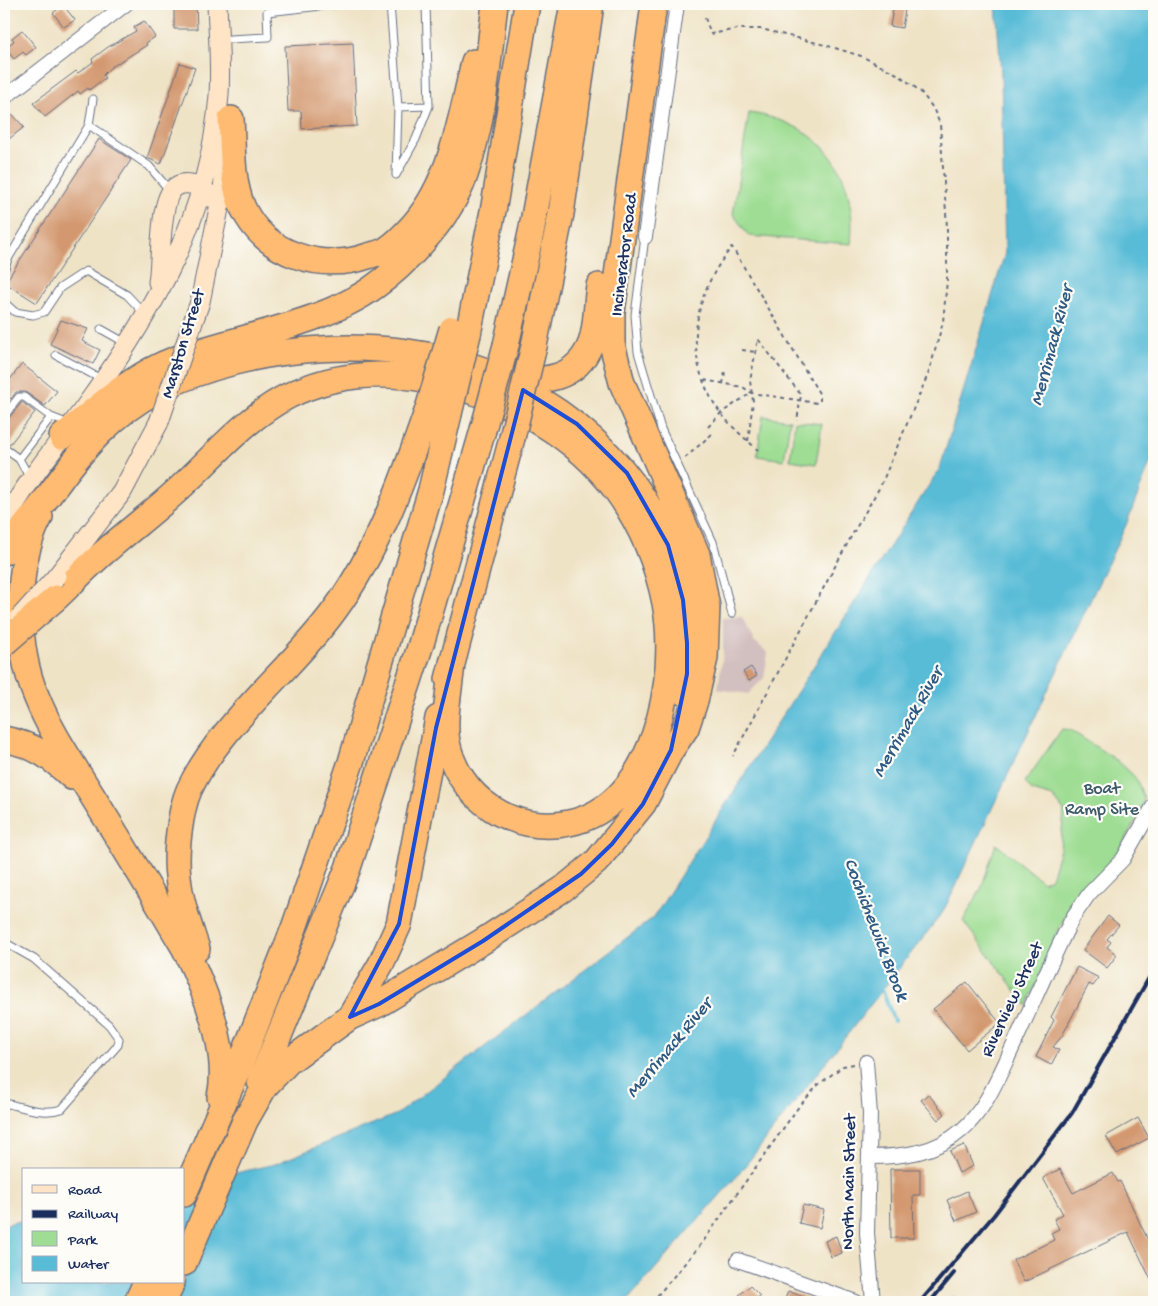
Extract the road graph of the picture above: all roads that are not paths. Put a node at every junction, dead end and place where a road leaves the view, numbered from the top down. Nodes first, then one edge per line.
1 (126, 4) edge
2 (217, 4) edge
3 (226, 4) edge
4 (266, 4) edge
5 (339, 4) edge
6 (390, 4) edge
7 (426, 4) edge
8 (487, 4) edge
9 (496, 4) edge
10 (527, 4) edge
11 (573, 4) edge
12 (591, 4) edge
13 (638, 4) edge
14 (654, 4) edge
15 (677, 4) edge
16 (267, 12) junction
17 (230, 39) junction
18 (4, 98) edge
19 (93, 99) dead end
20 (429, 106) junction
21 (398, 108) junction
22 (231, 119) junction
23 (89, 125) junction
24 (203, 187) junction
25 (170, 191) junction
26 (214, 228) junction
27 (646, 237) joint
28 (4, 271) edge
29 (4, 302) edge
30 (150, 309) junction
31 (101, 329) dead end
32 (128, 344) junction
33 (56, 355) dead end
34 (103, 380) junction
35 (507, 380) junction
36 (438, 412) junction
37 (4, 416) edge
38 (61, 426) junction
39 (4, 448) edge
40 (18, 459) junction
41 (31, 480) junction
42 (55, 488) junction
43 (4, 522) edge
44 (4, 552) edge
45 (57, 587) junction
46 (732, 614) dead end
47 (4, 634) edge
48 (4, 643) edge
49 (452, 664) junction
50 (4, 739) edge
51 (671, 750) junction
52 (94, 799) junction
53 (1154, 805) edge
54 (4, 942) edge
55 (203, 986) junction
56 (350, 1017) junction
57 (866, 1062) road end
58 (4, 1103) edge
59 (869, 1157) junction
60 (185, 1191) edge
61 (185, 1191) edge
62 (185, 1254) edge
63 (738, 1260) dead end
64 (185, 1261) edge
65 (144, 1284) edge
66 (173, 1284) edge
67 (137, 1302) edge
68 (165, 1302) edge
69 (856, 1302) edge
70 (874, 1302) edge

1 - 18 street
2 - 24 main road, Marston Street
3 - 17 main road, Marston Street
4 - 16 lane
5 - 16 lane
6 - 21 lane
7 - 20 lane
8 - 22 highway
9 - 38 highway
10 - 36 highway, bridge
11 - 62 highway, bridge
12 - 49 highway, bridge
13 - 35 highway
14 - 51 highway
15 - 27 street, Incinerator Road
16 - 17 lane
17 - 22 main road, Marston Street
19 - 23 lane
20 - 21 lane
20 - 21 lane
22 - 26 main road, Marston Street
23 - 25 lane
23 - 28 lane
24 - 25 main road
24 - 26 main road
24 - 30 main road, Marston Street
25 - 30 main road
26 - 45 main road, Marston Street, bridge
27 - 46 lane, Incinerator Road
29 - 30 lane
30 - 32 main road, Marston Street
31 - 32 lane
32 - 34 main road, Marston Street
33 - 34 lane
34 - 38 main road, Marston Street
35 - 42 highway
35 - 51 highway
36 - 55 highway
36 - 60 highway
37 - 38 lane
38 - 40 lane
38 - 41 main road, Marston Street
39 - 40 lane
40 - 41 lane
41 - 43 main road, Marston Street
42 - 44 highway
42 - 52 highway
45 - 47 main road, Marston Street, bridge
45 - 48 highway, bridge
45 - 49 highway
49 - 56 highway
50 - 52 highway
51 - 56 highway
52 - 55 highway
53 - 59 street, Riverview Street
54 - 58 lane
55 - 61 highway
56 - 64 highway
57 - 59 street, North Main Street
59 - 70 street, North Main Street
63 - 69 street
65 - 67 highway
66 - 68 highway

